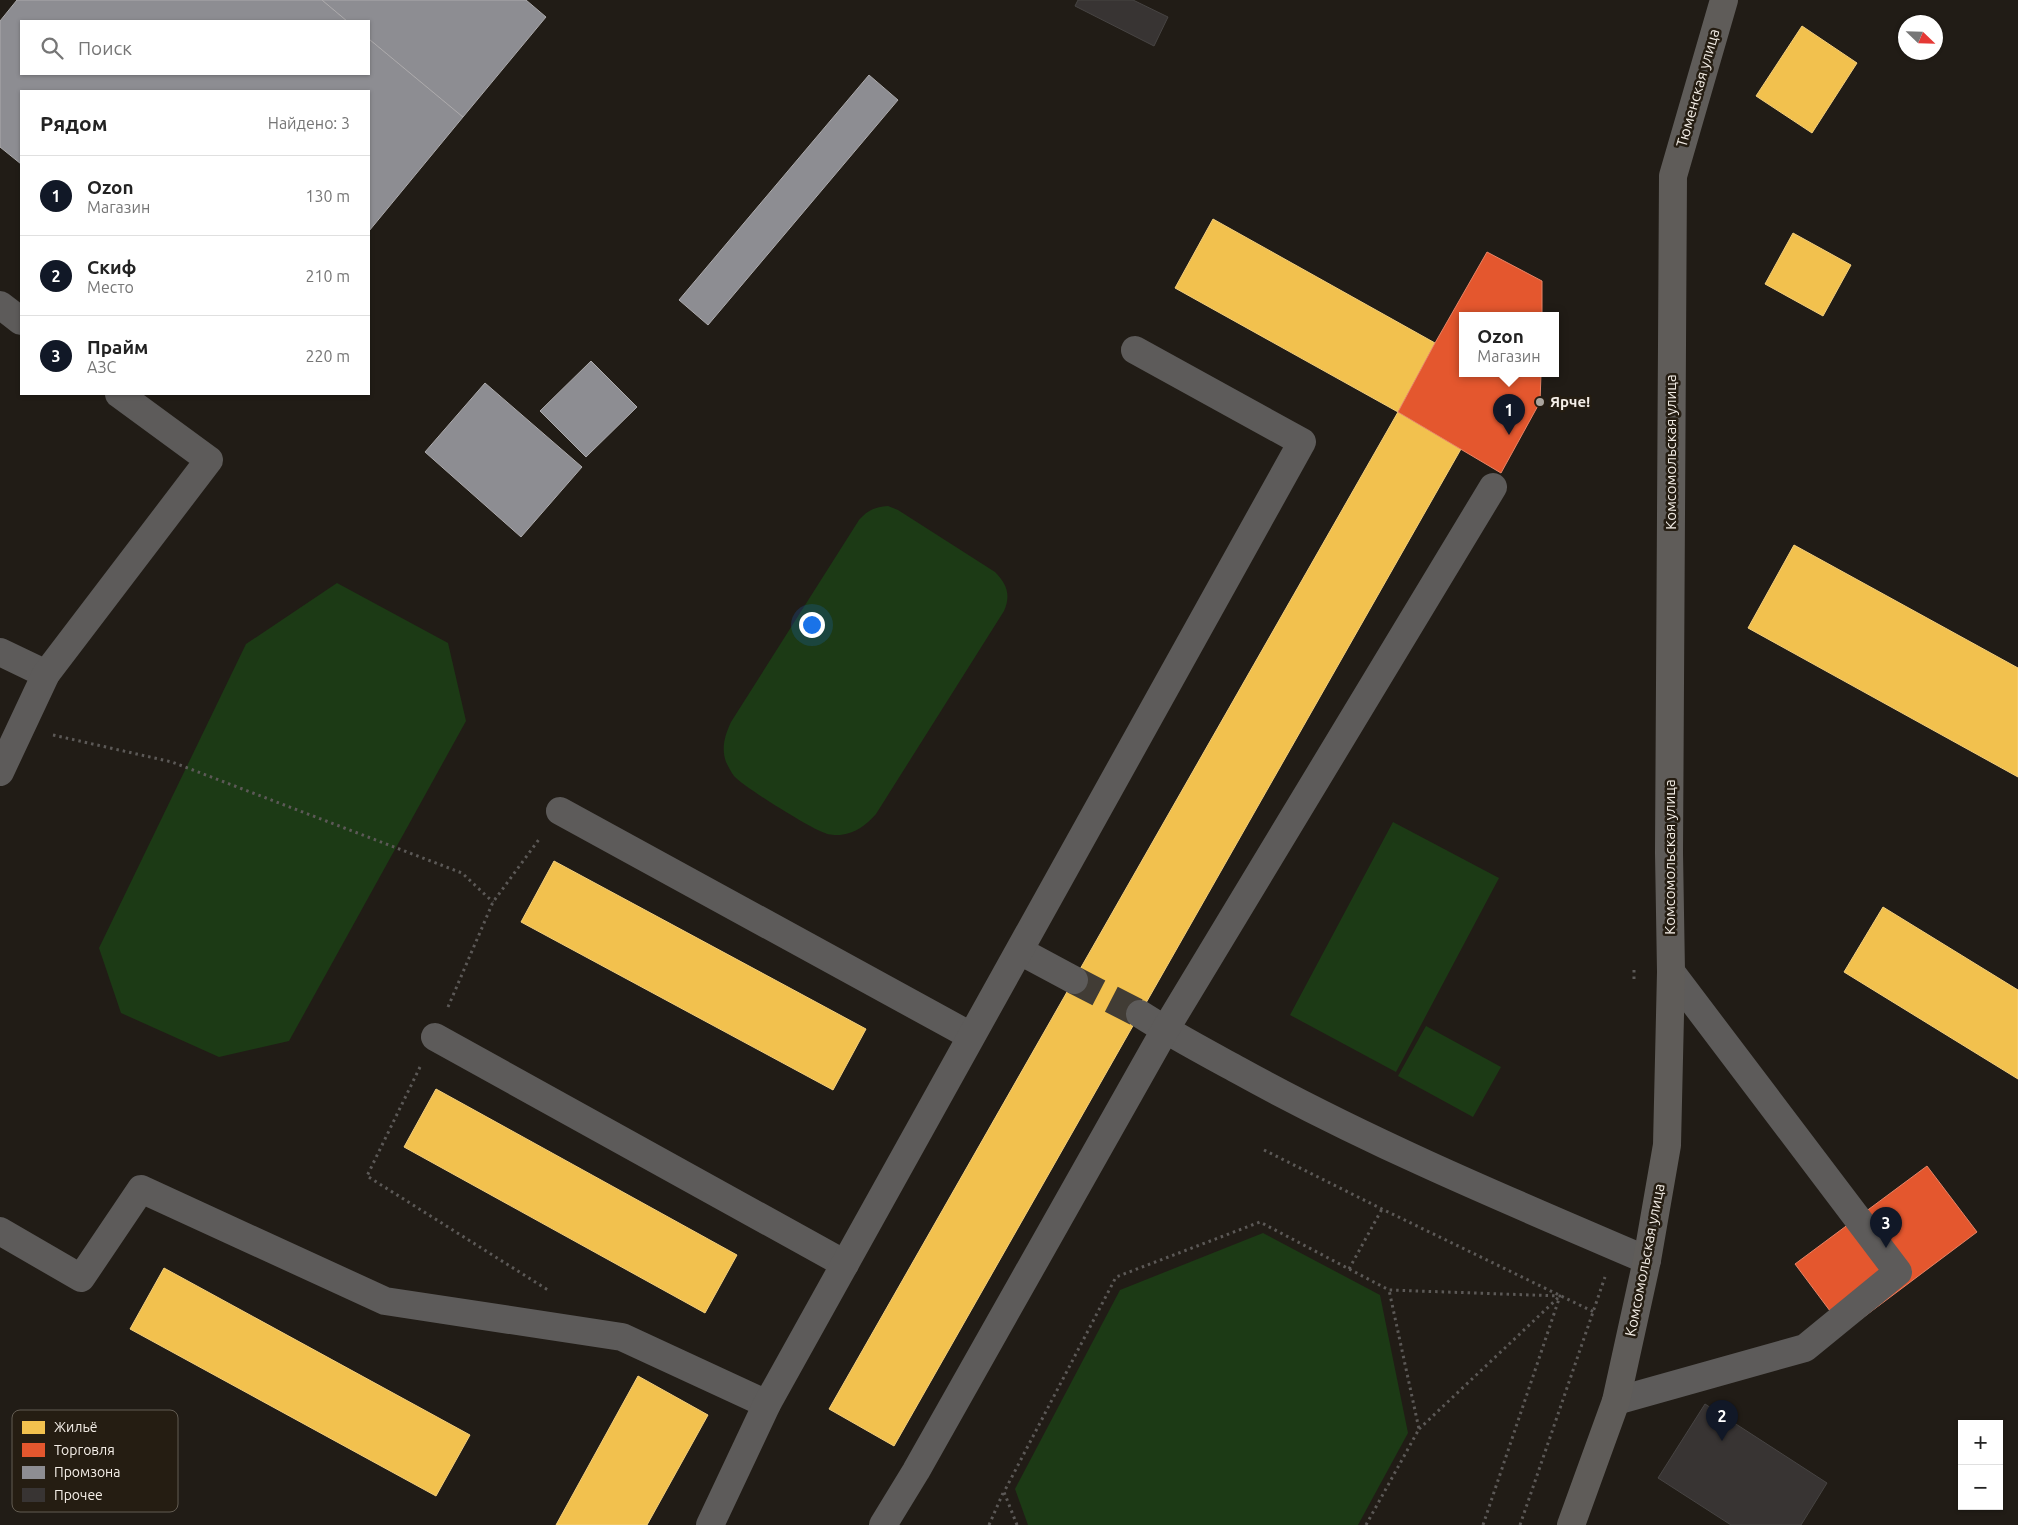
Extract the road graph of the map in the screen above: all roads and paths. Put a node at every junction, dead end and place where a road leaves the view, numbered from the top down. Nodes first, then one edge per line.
1 (1718, 2) edge
2 (1673, 176) joint
3 (0, 305) edge
4 (20, 320) edge
5 (1135, 350) dead end
6 (120, 395) edge
7 (1494, 487) dead end
8 (0, 652) edge
9 (46, 674) junction
10 (20, 728) junction
11 (0, 772) edge
12 (560, 811) joint
13 (493, 902) junction
14 (1020, 951) junction
15 (1634, 960) dead end
16 (1671, 972) junction
17 (1074, 980) tunnel mouth
18 (1634, 980) dead end
19 (1140, 1014) tunnel mouth
20 (1165, 1030) junction
21 (971, 1036) junction
22 (435, 1037) junction
23 (1264, 1150) dead end
24 (1382, 1209) junction
25 (0, 1232) edge
26 (1615, 1247) junction
27 (1647, 1260) junction
28 (845, 1264) junction
29 (1349, 1269) junction
30 (1389, 1290) junction
31 (556, 1295) dead end
32 (1560, 1296) junction
33 (1594, 1312) junction
34 (1616, 1401) junction
35 (766, 1404) junction
36 (1419, 1429) junction
37 (1004, 1492) junction
38 (710, 1525) edge
39 (883, 1525) edge
40 (989, 1525) edge
41 (1017, 1525) edge
42 (1366, 1525) edge
43 (1483, 1525) edge
44 (1520, 1525) edge
45 (1571, 1525) edge

1 - 2 main road, Тюменская улица
2 - 16 main road, Комсомольская улица
3 - 4 lane
5 - 14 lane
6 - 9 lane
7 - 20 lane
8 - 9 lane
9 - 10 lane
10 - 11 lane
10 - 13 path
12 - 13 path
12 - 21 lane
13 - 22 path
14 - 17 lane
14 - 21 lane
15 - 18 path
16 - 27 main road, Комсомольская улица
16 - 34 lane
19 - 20 lane
20 - 26 lane
20 - 39 lane
21 - 28 lane
22 - 28 lane
22 - 31 path
23 - 24 path
24 - 29 path
24 - 32 path
25 - 35 lane
26 - 27 lane
26 - 33 path
27 - 34 main road, Комсомольская улица
28 - 35 lane
29 - 30 path
29 - 37 path
30 - 32 path
30 - 36 path
32 - 33 path
32 - 36 path
32 - 43 path
33 - 44 path
34 - 45 main road, Комсомольская улица
35 - 38 lane
36 - 42 path
37 - 40 path
37 - 41 path

